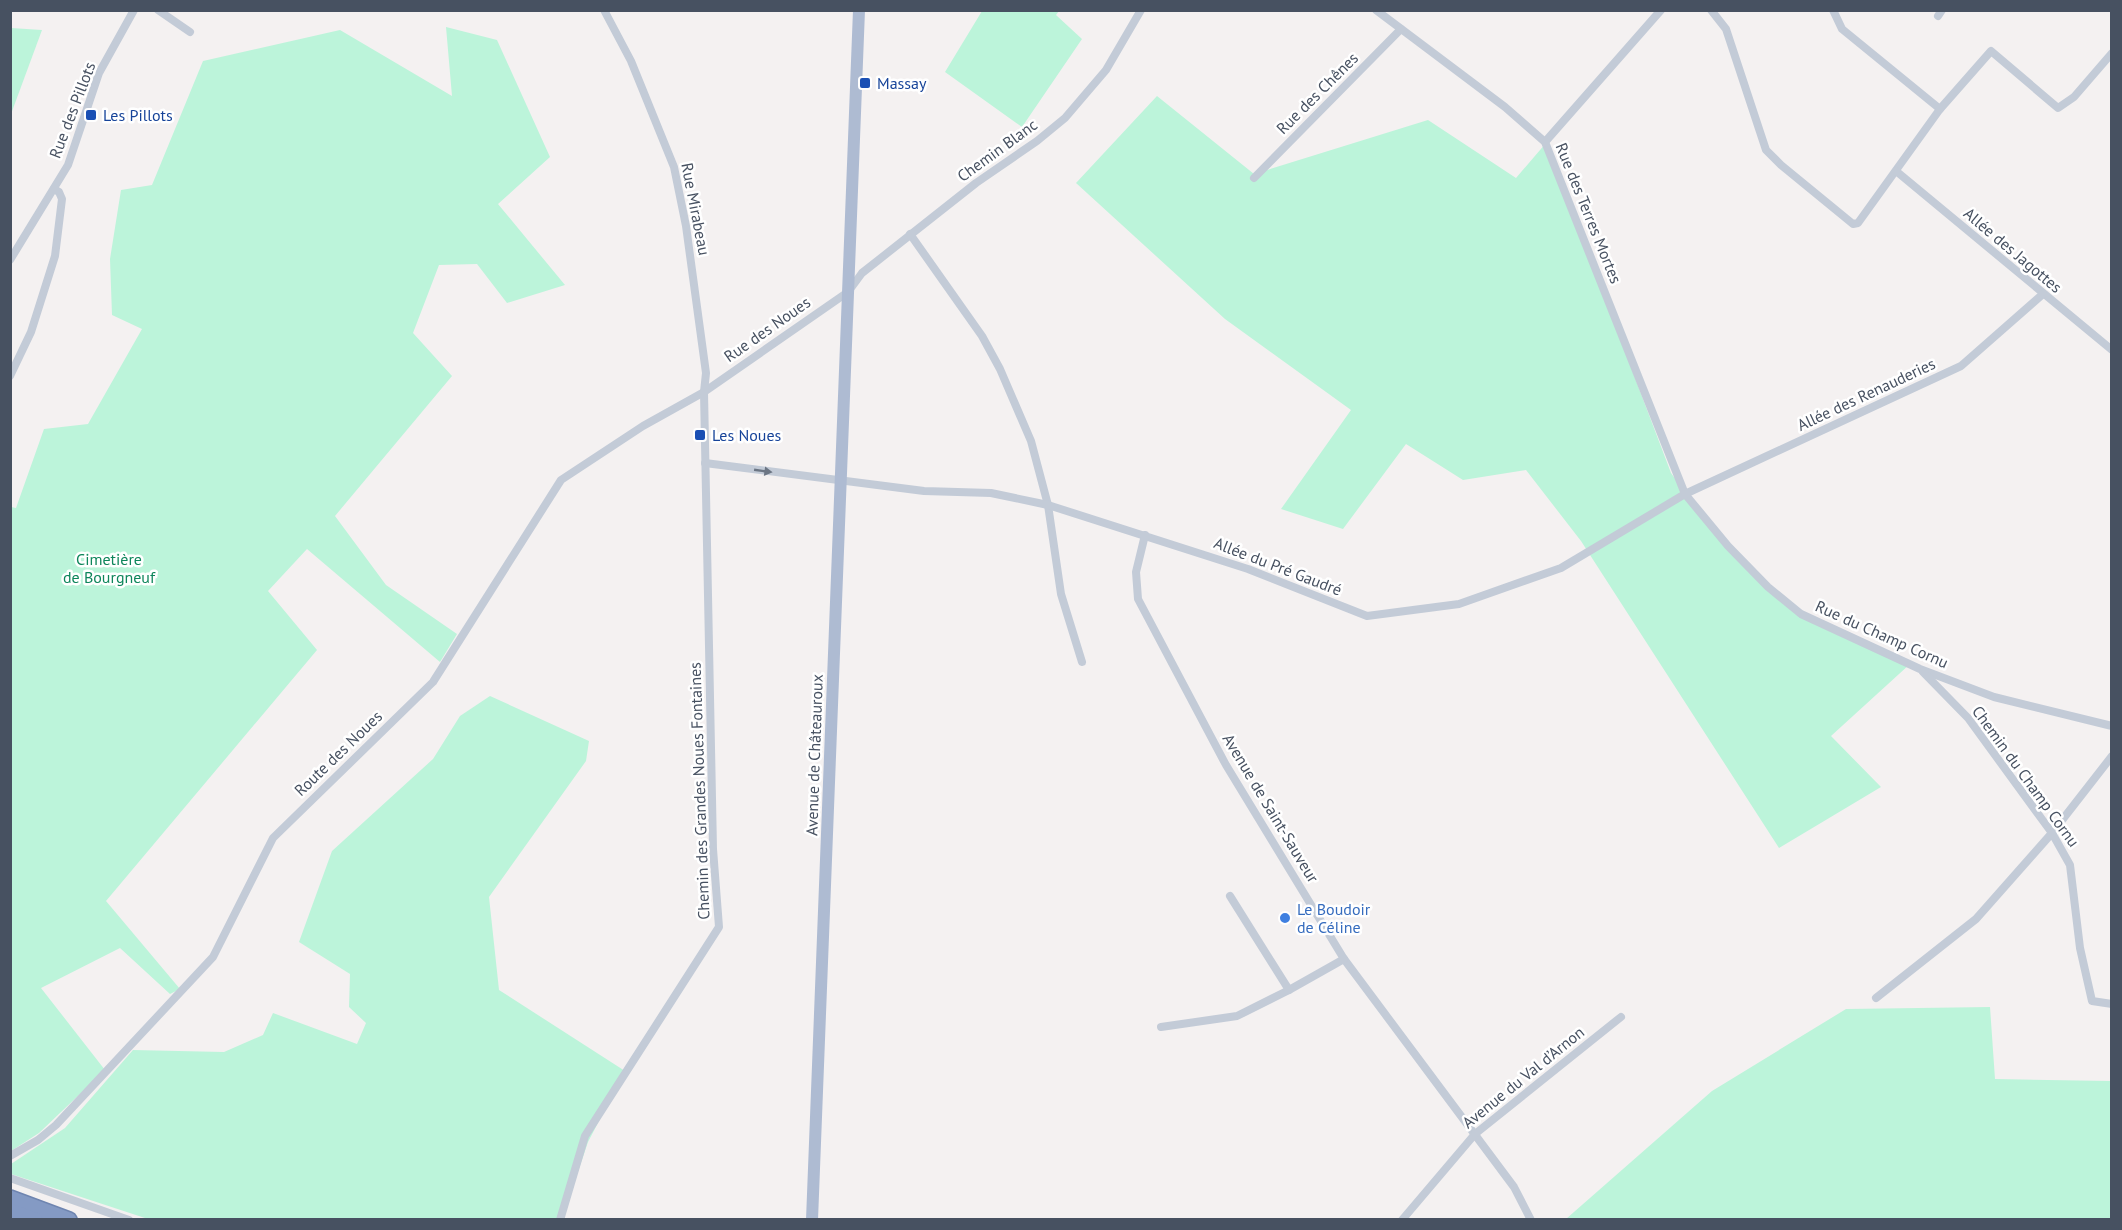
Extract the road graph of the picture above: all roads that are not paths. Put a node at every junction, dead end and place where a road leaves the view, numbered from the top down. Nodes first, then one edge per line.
1 (134, 10) edge
2 (158, 10) edge
3 (604, 10) edge
4 (859, 10) edge
5 (1141, 10) edge
6 (1376, 10) edge
7 (1661, 10) edge
8 (1711, 10) edge
9 (1833, 10) edge
10 (1401, 29) junction
11 (190, 32) dead end
12 (2112, 54) edge
13 (1940, 109) junction
14 (1545, 142) junction
15 (1896, 171) junction
16 (1254, 178) dead end
17 (54, 189) junction
18 (910, 234) junction
19 (10, 260) edge
20 (848, 292) junction
21 (2043, 294) junction
22 (2112, 350) edge
23 (10, 376) edge
24 (704, 392) junction
25 (705, 463) junction
26 (841, 482) junction
27 (1685, 494) junction
28 (1048, 505) junction
29 (1144, 535) junction
30 (1082, 662) dead end
31 (1920, 669) junction
32 (2112, 726) edge
33 (2112, 756) edge
34 (2052, 833) junction
35 (1230, 896) dead end
36 (1344, 958) junction
37 (1289, 990) junction
38 (1876, 998) dead end
39 (2112, 1004) edge
40 (1621, 1017) dead end
41 (1161, 1027) dead end
42 (1475, 1134) junction
43 (10, 1156) edge
44 (10, 1178) edge
45 (10, 1198) edge
46 (10, 1210) edge
47 (35, 1220) edge
48 (69, 1220) edge
49 (129, 1220) edge
50 (560, 1220) edge
51 (812, 1220) edge
52 (1402, 1220) edge
53 (1531, 1220) edge

1 - 17 street, Rue des Pillots
2 - 11 street
3 - 24 street, Rue Mirabeau
4 - 20 main road, Avenue de Châteauroux
5 - 18 street, Chemin Blanc
6 - 10 street, Rue des Terres Mortes
7 - 14 street
8 - 15 street
9 - 13 street
10 - 14 street, Rue des Terres Mortes
10 - 16 street, Rue des Chênes
12 - 13 street
13 - 15 street
14 - 27 street, Rue des Terres Mortes
15 - 21 street, Allée des Jagottes
17 - 19 street, Rue des Pillots
17 - 23 street
18 - 20 street, Chemin Blanc
18 - 28 street
20 - 24 street, Rue des Noues
20 - 26 main road, Avenue de Châteauroux
21 - 22 street, Allée des Jagottes
21 - 27 street, Allée des Renauderies
24 - 25 street, Chemin des Grandes Noues Fontaines
24 - 43 street, Route des Noues
25 -> 26 street, Allée du Pré Gaudré
25 - 50 street, Chemin des Grandes Noues Fontaines
26 - 28 street, Allée du Pré Gaudré
26 - 51 main road, Avenue de Châteauroux
27 - 29 street, Allée du Pré Gaudré
27 - 31 street, Rue du Champ Cornu
28 - 29 street, Allée du Pré Gaudré
28 - 30 street
29 - 36 street, Avenue de Saint-Sauveur
31 - 32 street, Rue du Champ Cornu
31 - 34 street, Chemin du Champ Cornu
33 - 34 street
34 - 38 street
34 - 39 street, Chemin du Champ Cornu
35 - 37 street
36 - 37 street
36 - 42 street, Avenue de Saint-Sauveur
37 - 41 street
40 - 42 street, Avenue du Val d’Arnon
42 - 52 street, Avenue du Val d’Arnon
42 - 53 street, Avenue de Saint-Sauveur
44 - 49 street
45 - 48 highway
46 - 47 highway

